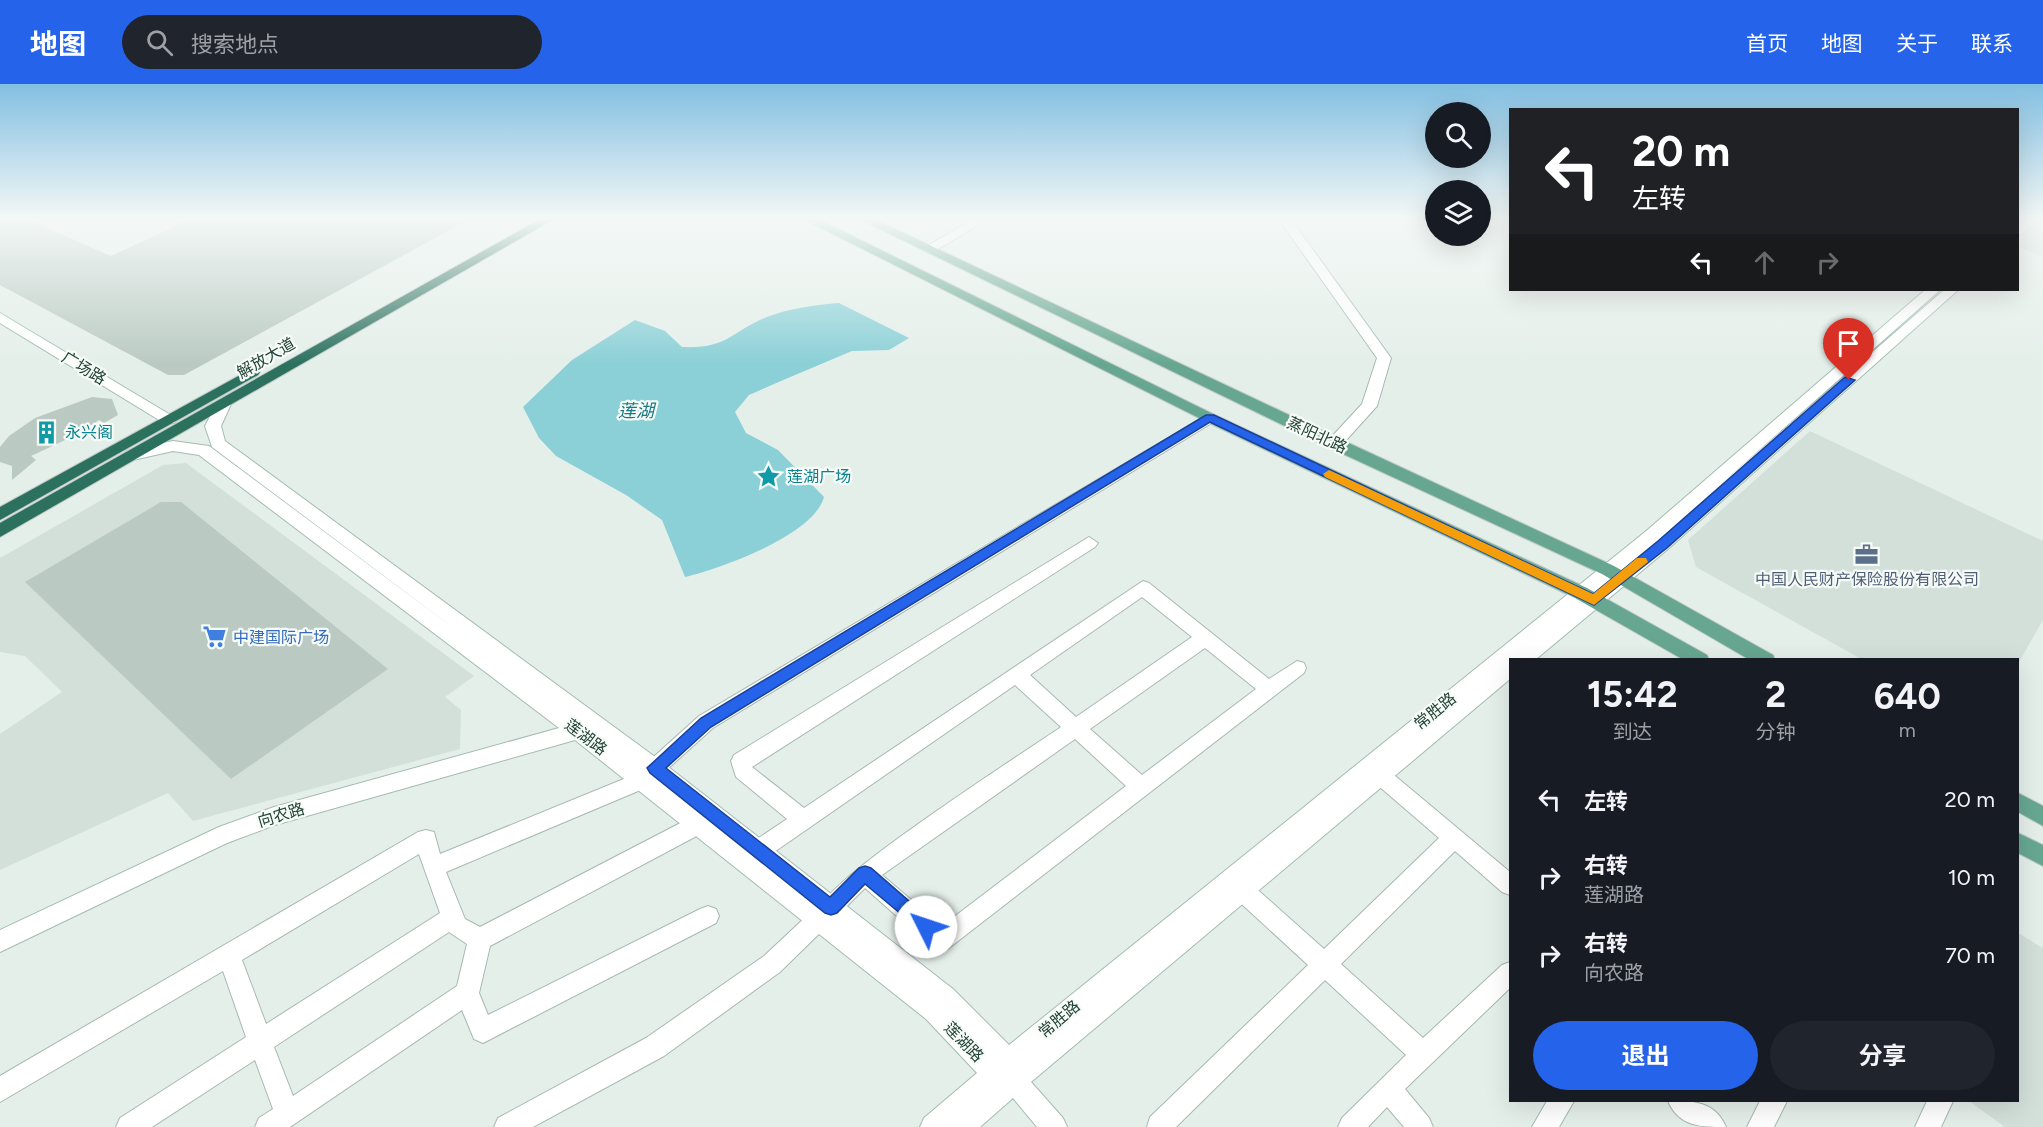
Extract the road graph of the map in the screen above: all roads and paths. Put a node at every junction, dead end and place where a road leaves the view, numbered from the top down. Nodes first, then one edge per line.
1 (443, 267) edge
2 (464, 267) edge
3 (905, 267) edge
4 (965, 267) edge
5 (1319, 267) edge
6 (1932, 291) edge
7 (1951, 291) edge
8 (0, 317) edge
9 (223, 404) junction
10 (1210, 418) junction
11 (169, 420) junction
12 (1334, 443) junction
13 (133, 455) junction
14 (0, 514) edge
15 (0, 531) edge
16 (1089, 543) dead end
17 (1615, 574) junction
18 (1588, 596) junction
19 (1205, 638) junction
20 (1512, 658) edge
21 (1524, 658) edge
22 (1696, 658) edge
23 (1762, 658) edge
24 (1509, 661) edge
25 (1297, 668) dead end
26 (1509, 670) edge
27 (1016, 674) junction
28 (1269, 689) junction
29 (1075, 728) junction
30 (578, 731) junction
31 (649, 774) junction
32 (1382, 776) junction
33 (1141, 787) junction
34 (2019, 803) edge
35 (2043, 816) edge
36 (803, 820) junction
37 (699, 824) junction
38 (1454, 838) junction
39 (2019, 843) edge
40 (759, 850) junction
41 (2043, 856) edge
42 (433, 867) junction
43 (865, 874) junction
44 (1509, 884) edge
45 (1242, 890) junction
46 (825, 913) junction
47 (708, 916) dead end
48 (453, 917) junction
49 (480, 939) junction
50 (0, 941) edge
51 (229, 957) junction
52 (1324, 965) junction
53 (1509, 974) edge
54 (467, 993) junction
55 (261, 1043) junction
56 (1424, 1054) junction
57 (1005, 1072) junction
58 (1388, 1088) junction
59 (0, 1090) edge
60 (1560, 1102) edge
61 (1682, 1102) edge
62 (1773, 1102) edge
63 (1940, 1102) edge
64 (277, 1121) edge
65 (1159, 1126) edge
66 (129, 1127) edge
67 (507, 1127) edge
68 (933, 1127) edge
69 (961, 1127) edge
70 (1054, 1127) edge
71 (1351, 1127) edge
72 (1420, 1127) edge
73 (1545, 1127) edge
74 (1713, 1127) edge
75 (1760, 1127) edge
76 (1928, 1127) edge

1 - 11 highway, 解放大道
2 - 9 highway, 解放大道
3 - 10 main road, 蒸阳北路
4 - 12 main road, 蒸阳北路
5 - 12 street
6 - 17 street, 常胜路
7 - 17 street, 常胜路
8 - 11 street, 广场路
9 - 13 highway, 解放大道
9 - 31 street, 莲湖路
10 - 18 main road, 蒸阳北路
10 - 31 street
11 - 14 highway, 解放大道
12 - 17 main road, 蒸阳北路
13 - 15 highway, 解放大道
13 - 30 street, 莲湖路
16 - 36 street
17 - 18 street, 常胜路
17 - 23 main road, 蒸阳北路
18 - 20 street, 常胜路
18 - 21 street, 常胜路
18 - 22 main road, 蒸阳北路
19 - 27 street
19 - 28 street
19 - 29 street
24 - 57 street, 常胜路
25 - 28 street
26 - 32 street, 常胜路
27 - 29 street
27 - 36 street
28 - 33 street
29 - 33 street
29 - 43 street
30 - 31 street, 莲湖路
30 - 50 street, 向农路
31 - 37 street, 莲湖路
31 - 40 street, 莲湖路
31 - 42 street
32 - 38 street
32 - 45 street, 常胜路
33 - 43 street
34 - 35 main road
36 - 40 street
37 - 46 street, 莲湖路
37 - 49 street
38 - 44 street
38 - 52 street
39 - 41 main road
40 - 46 street, 莲湖路
42 - 48 street
42 - 51 street
43 - 46 street
45 - 52 street
45 - 57 street, 常胜路
46 - 57 street, 莲湖路
46 - 67 street
47 - 54 street
48 - 49 street
48 - 55 street
49 - 54 street
51 - 55 street
51 - 59 street
52 - 56 street
52 - 65 street
53 - 56 street
54 - 64 street
55 - 64 street
55 - 66 street
56 - 58 street
57 - 68 street, 常胜路
57 - 69 street, 常胜路
57 - 70 street, 莲湖路
58 - 71 street
58 - 72 street
60 - 73 street
61 - 74 street
62 - 75 street
63 - 76 street

